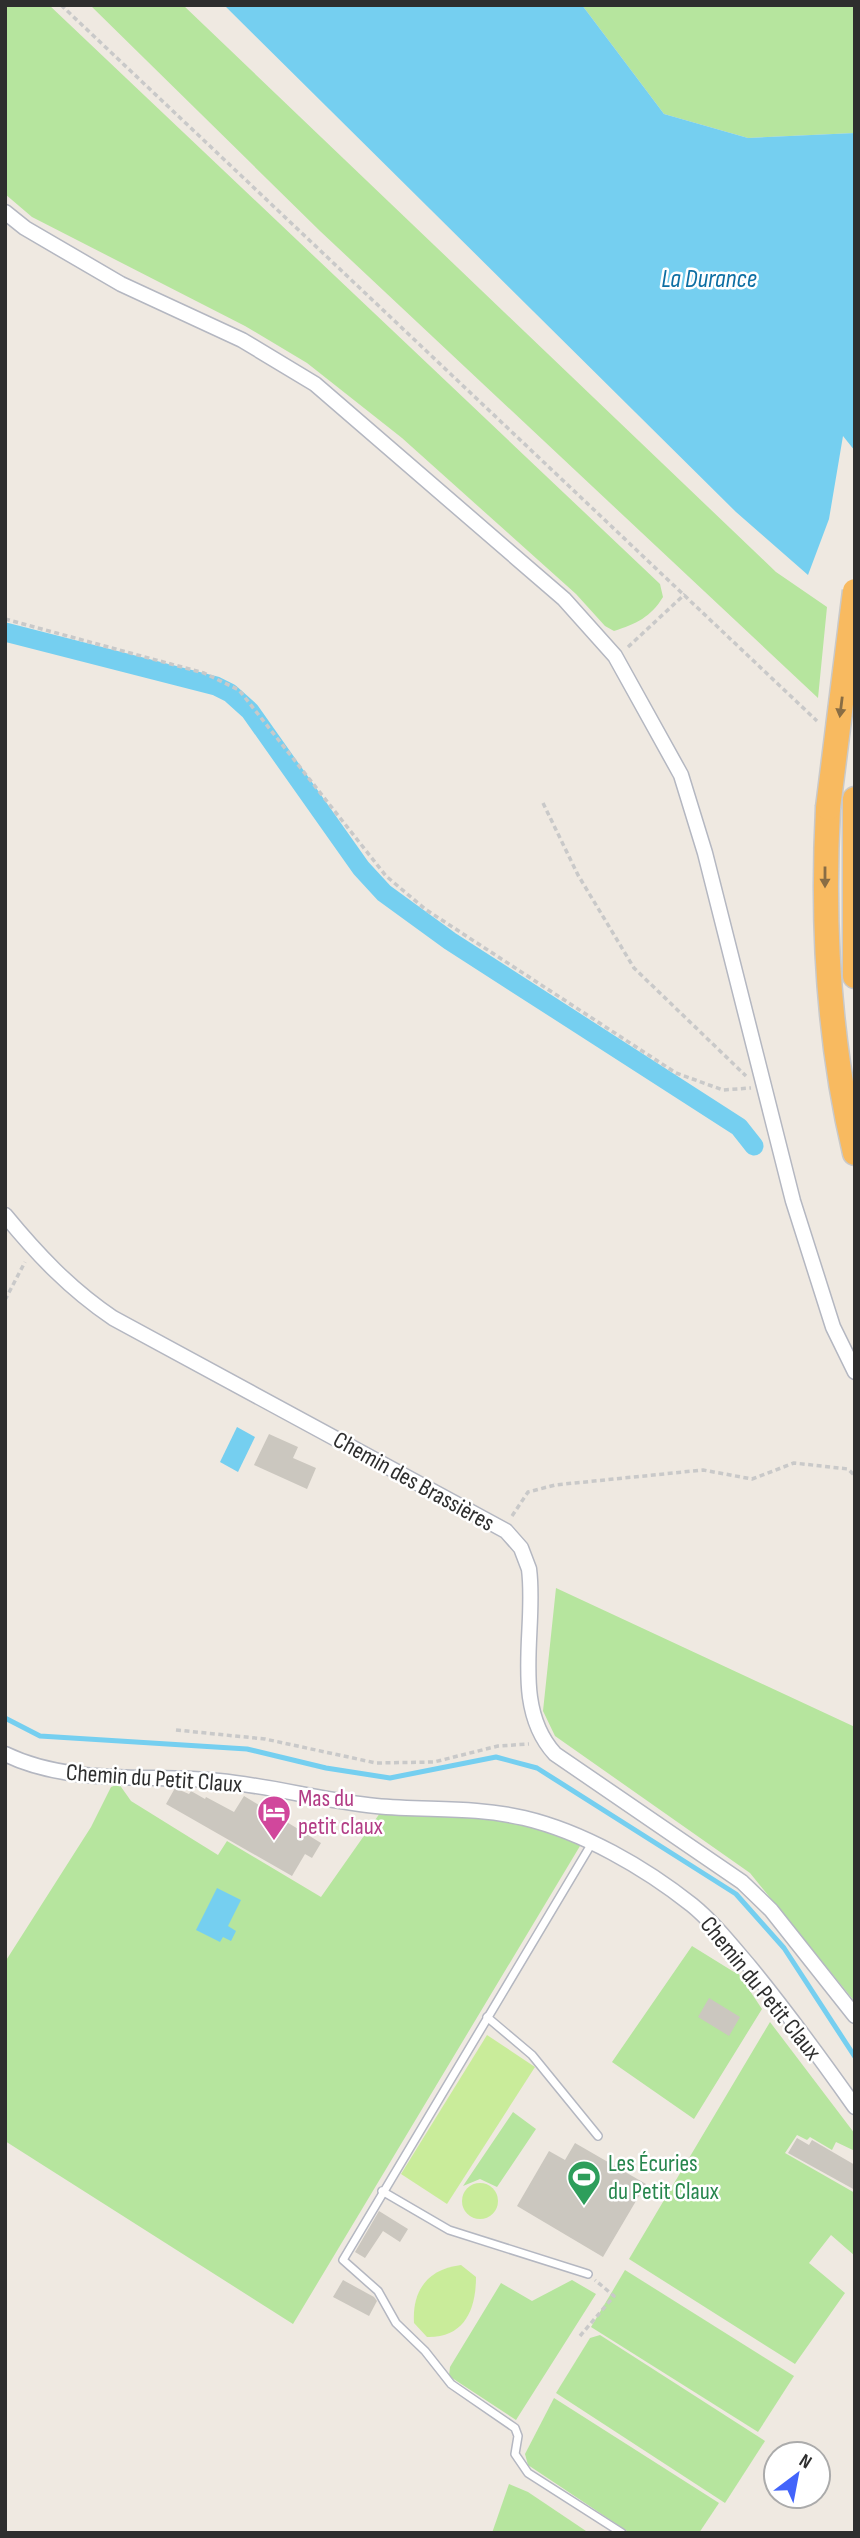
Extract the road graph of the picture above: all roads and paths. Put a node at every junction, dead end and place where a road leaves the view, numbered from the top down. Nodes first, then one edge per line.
1 (61, 5) edge
2 (5, 212) edge
3 (855, 591) edge
4 (685, 594) junction
5 (5, 619) edge
6 (615, 656) junction
7 (827, 730) dead end
8 (543, 803) dead end
9 (854, 805) edge
10 (855, 976) edge
11 (763, 1085) junction
12 (855, 1153) edge
13 (5, 1215) edge
14 (32, 1248) junction
15 (5, 1300) edge
16 (855, 1372) edge
17 (855, 1476) edge
18 (506, 1531) junction
19 (176, 1730) dead end
20 (547, 1745) junction
21 (5, 1754) edge
22 (592, 1843) junction
23 (855, 2016) edge
24 (487, 2017) junction
25 (855, 2107) edge
26 (598, 2136) dead end
27 (382, 2191) junction
28 (588, 2274) joint
29 (580, 2336) dead end
30 (622, 2533) edge

1 - 4 path
2 - 6 street
3 -> 12 highway, bridge
4 - 6 path
4 - 7 path
5 - 11 path
6 - 11 street
8 - 11 path
9 - 10 highway
11 - 16 street
13 - 14 street, Chemin des Brassières
14 - 15 path
14 - 18 street, Chemin des Brassières
17 - 18 path
18 - 20 street, Chemin des Brassières
19 - 20 path
20 - 23 street, Chemin des Brassières
21 - 22 street, Chemin du Petit Claux
22 - 24 lane
22 - 25 street, Chemin du Petit Claux
24 - 26 lane
24 - 27 lane
27 - 28 lane
27 - 30 lane
28 - 29 path

